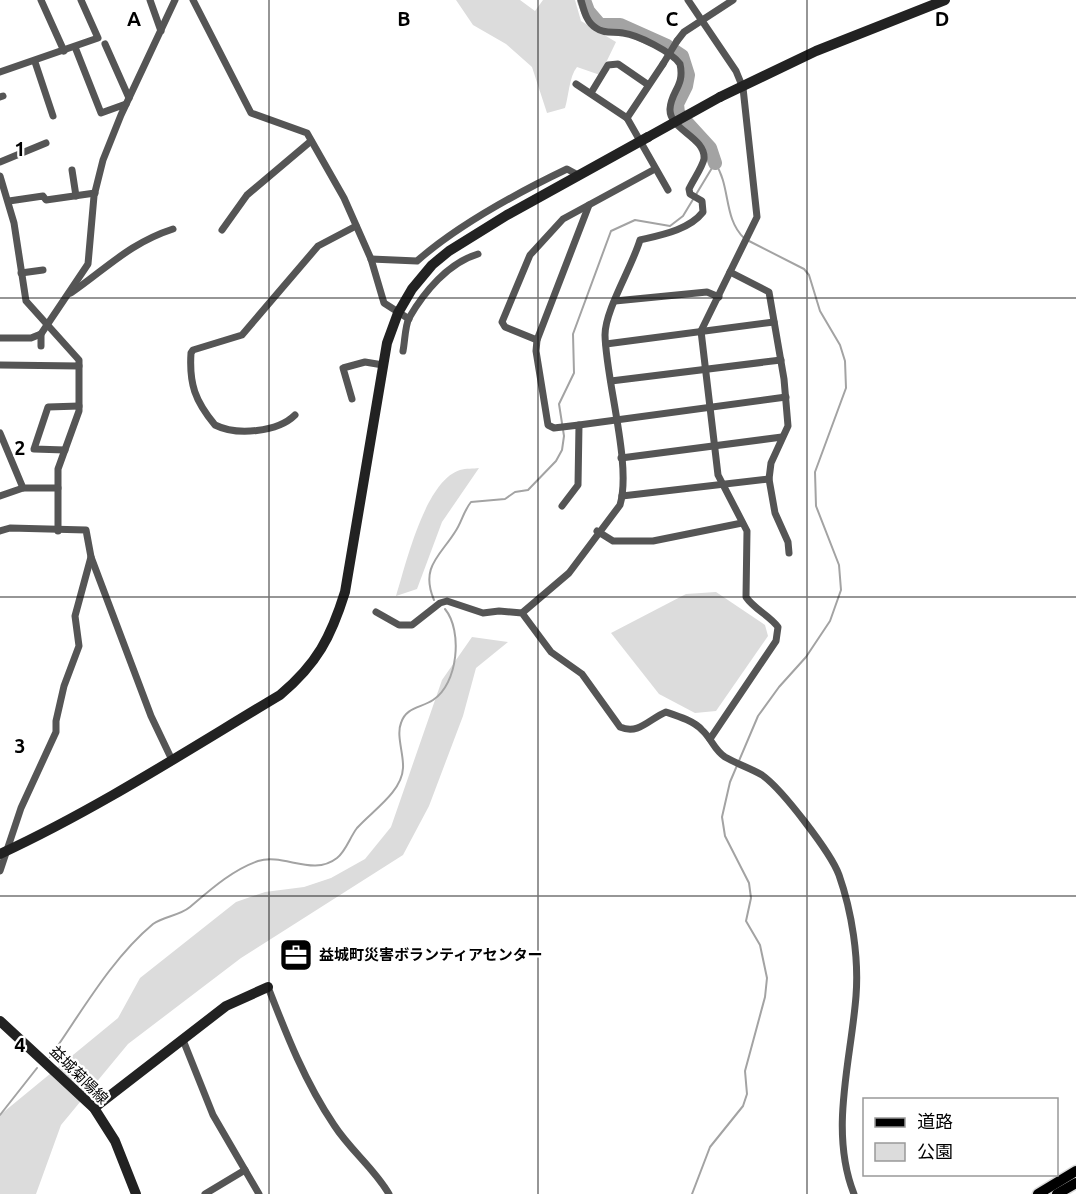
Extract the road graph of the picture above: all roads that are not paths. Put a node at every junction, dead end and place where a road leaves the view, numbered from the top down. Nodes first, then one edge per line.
1 (41, 0) edge
2 (81, 0) edge
3 (150, 0) edge
4 (175, 0) edge
5 (193, 0) edge
6 (580, 0) edge
7 (688, 0) edge
8 (733, 0) edge
9 (945, 0) edge
10 (701, 20) junction
11 (161, 31) junction
12 (105, 44) dead end
13 (75, 46) junction
14 (64, 51) junction
15 (35, 62) junction
16 (1, 69) edge
17 (576, 84) dead end
18 (647, 84) junction
19 (742, 84) junction
20 (591, 93) junction
21 (128, 101) junction
22 (53, 116) dead end
23 (627, 118) junction
24 (644, 139) junction
25 (311, 141) junction
26 (46, 143) dead end
27 (0, 162) edge
28 (655, 169) junction
29 (72, 170) dead end
30 (578, 175) junction
31 (0, 176) edge
32 (668, 190) dead end
33 (95, 193) junction
34 (76, 196) junction
35 (9, 201) junction
36 (590, 205) junction
37 (356, 226) junction
38 (173, 229) dead end
39 (222, 230) dead end
40 (478, 254) dead end
41 (370, 259) junction
42 (43, 270) dead end
43 (730, 272) junction
44 (21, 273) junction
45 (68, 294) junction
46 (718, 297) junction
47 (615, 301) junction
48 (398, 313) junction
49 (409, 319) junction
50 (774, 322) junction
51 (46, 325) junction
52 (701, 332) junction
53 (41, 334) junction
54 (0, 338) edge
55 (537, 340) junction
56 (606, 344) junction
57 (41, 346) dead end
58 (403, 351) dead end
59 (781, 360) junction
60 (0, 365) edge
61 (383, 365) junction
62 (79, 366) junction
63 (706, 369) junction
64 (611, 381) junction
65 (786, 397) junction
66 (352, 399) dead end
67 (79, 406) junction
68 (710, 406) junction
69 (295, 415) dead end
70 (616, 420) junction
71 (576, 425) junction
72 (0, 433) edge
73 (782, 437) junction
74 (715, 446) junction
75 (3, 450) edge
76 (65, 450) junction
77 (621, 458) junction
78 (769, 479) junction
79 (721, 483) junction
80 (23, 488) junction
81 (58, 488) junction
82 (0, 496) edge
83 (622, 496) junction
84 (562, 506) dead end
85 (742, 523) junction
86 (0, 531) edge
87 (58, 531) junction
88 (597, 531) junction
89 (789, 553) dead end
90 (91, 557) junction
91 (376, 612) dead end
92 (522, 613) junction
93 (710, 739) junction
94 (172, 760) junction
95 (3, 853) edge
96 (0, 871) edge
97 (268, 987) joint
98 (0, 1021) edge
99 (183, 1040) junction
100 (94, 1108) junction
101 (245, 1170) junction
102 (1076, 1171) edge
103 (1076, 1183) edge
104 (136, 1194) edge
105 (205, 1194) edge
106 (260, 1194) edge
107 (389, 1194) edge
108 (854, 1194) edge
109 (1038, 1194) edge
110 (1057, 1194) edge

1 - 14 street
2 - 13 street
3 - 11 street
4 - 11 street
5 - 25 street
6 - 47 street
7 - 10 street
8 - 10 street
9 - 19 street
10 - 18 street, bridge
10 - 19 street
11 - 21 street
12 - 21 street
13 - 14 street
13 - 21 street
14 - 15 street
15 - 16 street
15 - 22 street
17 - 20 street
18 - 20 street
18 - 23 street
19 - 24 street, bridge
19 - 43 street
20 - 23 street
21 - 33 street
23 - 24 street
24 - 28 street
24 - 30 street
25 - 37 street
25 - 39 street
26 - 27 street
28 - 32 street
28 - 36 street
29 - 34 street
30 - 41 street
30 - 48 street
31 - 35 street
33 - 34 street
33 - 45 street
34 - 35 street
35 - 44 street
36 - 55 street
36 - 55 street
37 - 41 street
37 - 69 street
38 - 45 street
40 - 49 street
41 - 48 street
42 - 44 street
43 - 46 street
43 - 50 street
44 - 51 street
45 - 51 street
46 - 47 street
46 - 52 street
47 - 56 street
48 - 49 street
48 - 61 street
49 - 58 street
50 - 52 street
50 - 59 street
51 - 53 street
51 - 62 street
52 - 56 street
52 - 63 street
53 - 54 street
53 - 57 street
55 - 71 street
56 - 64 street
59 - 63 street
59 - 65 street
60 - 62 street
61 - 66 street
61 - 94 street
62 - 67 street
63 - 64 street
63 - 68 street
64 - 70 street
65 - 68 street
65 - 73 street
67 - 76 street
67 - 76 street
68 - 70 street
68 - 74 street
70 - 71 street
70 - 77 street
71 - 84 street
72 - 75 street
73 - 74 street
73 - 78 street
74 - 77 street
74 - 79 street
75 - 80 street
76 - 81 street
77 - 83 street
78 - 79 street
78 - 89 street
79 - 83 street
79 - 85 street
80 - 81 street
80 - 82 street
81 - 87 street
83 - 88 street
85 - 88 street
85 - 93 street
86 - 87 street
87 - 90 street
88 - 92 street
90 - 94 street
90 - 95 street
91 - 92 street
92 - 93 street
93 - 108 street
94 - 95 street
95 - 96 street
97 - 99 street
97 - 107 street
98 - 100 street, 益城菊陽線
99 - 100 street
99 - 101 street
100 - 104 street, 益城菊陽線
101 - 105 street
101 - 106 street
102 - 109 main road
103 - 110 main road

